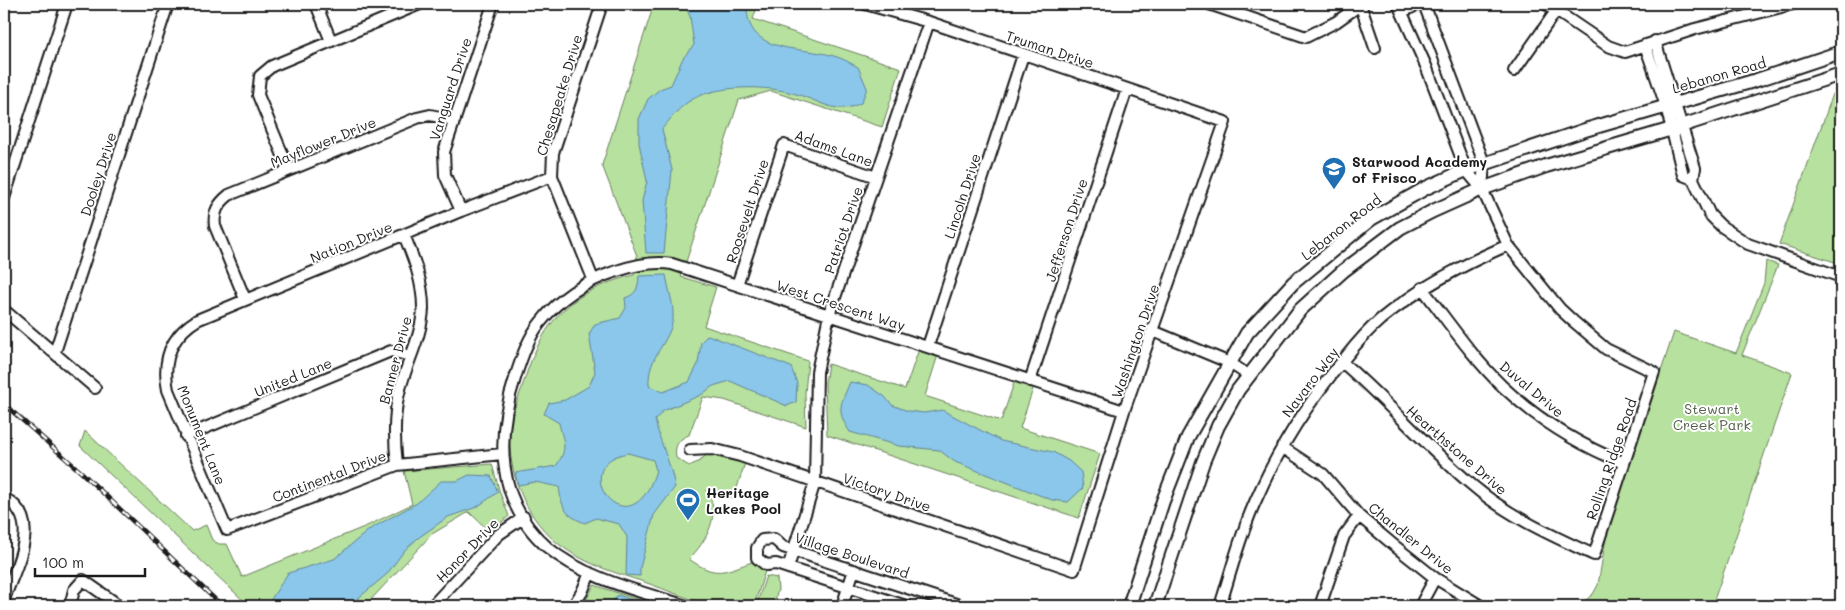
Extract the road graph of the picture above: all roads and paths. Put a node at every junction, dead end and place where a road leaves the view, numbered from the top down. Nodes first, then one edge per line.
1 (67, 4) edge
2 (168, 4) edge
3 (316, 4) edge
4 (420, 4) edge
5 (493, 4) edge
6 (602, 4) edge
7 (865, 4) edge
8 (1209, 4) edge
9 (1419, 4) edge
10 (1424, 4) edge
11 (1546, 4) edge
12 (1793, 4) edge
13 (1360, 5) edge
14 (1400, 8) edge
15 (1556, 11) junction
16 (928, 22) junction
17 (331, 41) junction
18 (1650, 43) junction
19 (1375, 48) dead end
20 (1841, 52) edge
21 (1023, 55) junction
22 (1514, 71) dead end
23 (1836, 76) edge
24 (1127, 89) junction
25 (1670, 105) junction
26 (455, 120) junction
27 (1225, 122) joint
28 (1677, 127) junction
29 (784, 145) joint
30 (1484, 163) junction
31 (290, 170) junction
32 (1466, 170) junction
33 (552, 176) junction
34 (876, 177) junction
35 (1482, 189) junction
36 (4, 198) edge
37 (461, 211) junction
38 (404, 235) junction
39 (1508, 245) junction
40 (1313, 266) junction
41 (1841, 277) edge
42 (593, 278) junction
43 (1328, 283) junction
44 (737, 285) junction
45 (1422, 288) junction
46 (245, 299) junction
47 (4, 310) edge
48 (828, 315) junction
49 (1153, 331) junction
50 (928, 346) junction
51 (170, 348) joint
52 (54, 352) junction
53 (410, 356) junction
54 (1342, 362) junction
55 (1230, 363) junction
56 (1248, 376) junction
57 (1030, 380) junction
58 (96, 388) dead end
59 (1124, 411) junction
60 (186, 436) junction
61 (1282, 446) junction
62 (690, 450) dead end
63 (502, 454) junction
64 (1624, 463) junction
65 (398, 464) junction
66 (815, 482) junction
67 (4, 498) edge
68 (1360, 516) junction
69 (524, 517) junction
70 (227, 530) joint
71 (793, 550) junction
72 (1594, 555) joint
73 (788, 568) junction
74 (854, 570) junction
75 (1074, 570) joint
76 (590, 573) junction
77 (1435, 578) junction
78 (848, 587) junction
79 (4, 596) edge
80 (70, 606) edge
81 (120, 606) edge
82 (432, 606) edge
83 (573, 606) edge
84 (686, 606) edge
85 (842, 606) edge
86 (906, 606) edge
87 (962, 606) edge
88 (1129, 606) edge
89 (1155, 606) edge
90 (1220, 606) edge
91 (1320, 606) edge
92 (1420, 606) edge
93 (1481, 606) edge

1 - 36 street
2 - 52 street, Dooley Drive
3 - 17 street
4 - 17 street
5 - 26 street, Vanguard Drive
6 - 33 street, Chesapeake Drive
7 - 16 street, Truman Drive
8 - 13 street
9 - 14 street
10 - 30 street
11 - 15 street
12 - 18 street
13 - 19 street
14 - 32 street
15 - 18 street
15 - 22 street
16 - 21 street, Truman Drive
16 - 34 street, Patriot Drive
17 - 31 street
18 - 25 street
20 - 25 main road, Lebanon Road
21 - 24 street, Truman Drive
21 - 50 street, Lincoln Drive
23 - 28 main road
24 - 27 street, Truman Drive
24 - 57 street, Jefferson Drive
25 - 28 street
25 - 30 main road, Lebanon Road
26 - 31 street, Mayflower Drive
26 - 37 street, Vanguard Drive
27 - 49 street, Washington Drive
28 - 35 main road
28 - 41 street
29 - 34 street, Adams Lane
29 - 44 street, Roosevelt Drive
30 - 32 main road, Lebanon Road
30 - 35 street
31 - 46 street, Mayflower Drive
32 - 35 street
32 - 40 main road, Lebanon Road
33 - 37 street, Nation Drive
33 - 42 street, Chesapeake Drive
34 - 48 street, Patriot Drive
35 - 39 street
35 - 43 main road
37 - 38 street, Nation Drive
38 - 46 street, Nation Drive
38 - 53 street, Banner Drive
39 - 45 street, Navaro Way
39 - 64 street, Rolling Ridge Road
40 - 43 main road
40 - 55 main road, Lebanon Road
42 - 44 street, West Crescent Way
42 - 63 street, West Crescent Way
43 - 56 main road
44 - 48 street, West Crescent Way
45 - 54 street, Navaro Way
45 - 64 street, Duval Drive
46 - 51 street, Nation Drive
47 - 52 street
48 - 50 street, West Crescent Way
48 - 66 street, Patriot Drive
49 - 55 street
49 - 59 street, Washington Drive
50 - 57 street, West Crescent Way
51 - 60 street, Monument Lane
52 - 58 street
53 - 60 street, United Lane
53 - 65 street, Banner Drive
54 - 61 street, Navaro Way
54 - 72 street, Hearthstone Drive
55 - 56 street
55 - 88 main road, Lebanon Road
56 - 89 main road
57 - 59 street, West Crescent Way
59 - 75 street, Washington Drive
60 - 70 street, Monument Lane
61 - 68 street, Chandler Drive
61 - 90 street, Navaro Way
62 - 66 street, Victory Drive
63 - 65 street, Continental Drive
63 - 69 street, West Crescent Way
64 - 72 street, Rolling Ridge Road
65 - 70 street, Continental Drive
66 - 71 street, Patriot Drive
66 - 75 street, Victory Drive
67 - 79 street
68 - 77 street, Chandler Drive
68 - 91 street
69 - 76 street, West Crescent Way
69 - 82 street, Honor Drive
71 - 73 street, Patriot Drive
71 - 73 street, Village Boulevard
71 - 74 street, Village Boulevard
73 - 78 street, Village Boulevard
74 - 78 street
74 - 87 street, Village Boulevard
76 - 83 street
76 - 84 street, West Crescent Way
77 - 92 street
77 - 93 street, Chandler Drive
78 - 85 street
78 - 86 street, Village Boulevard
80 - 81 street

